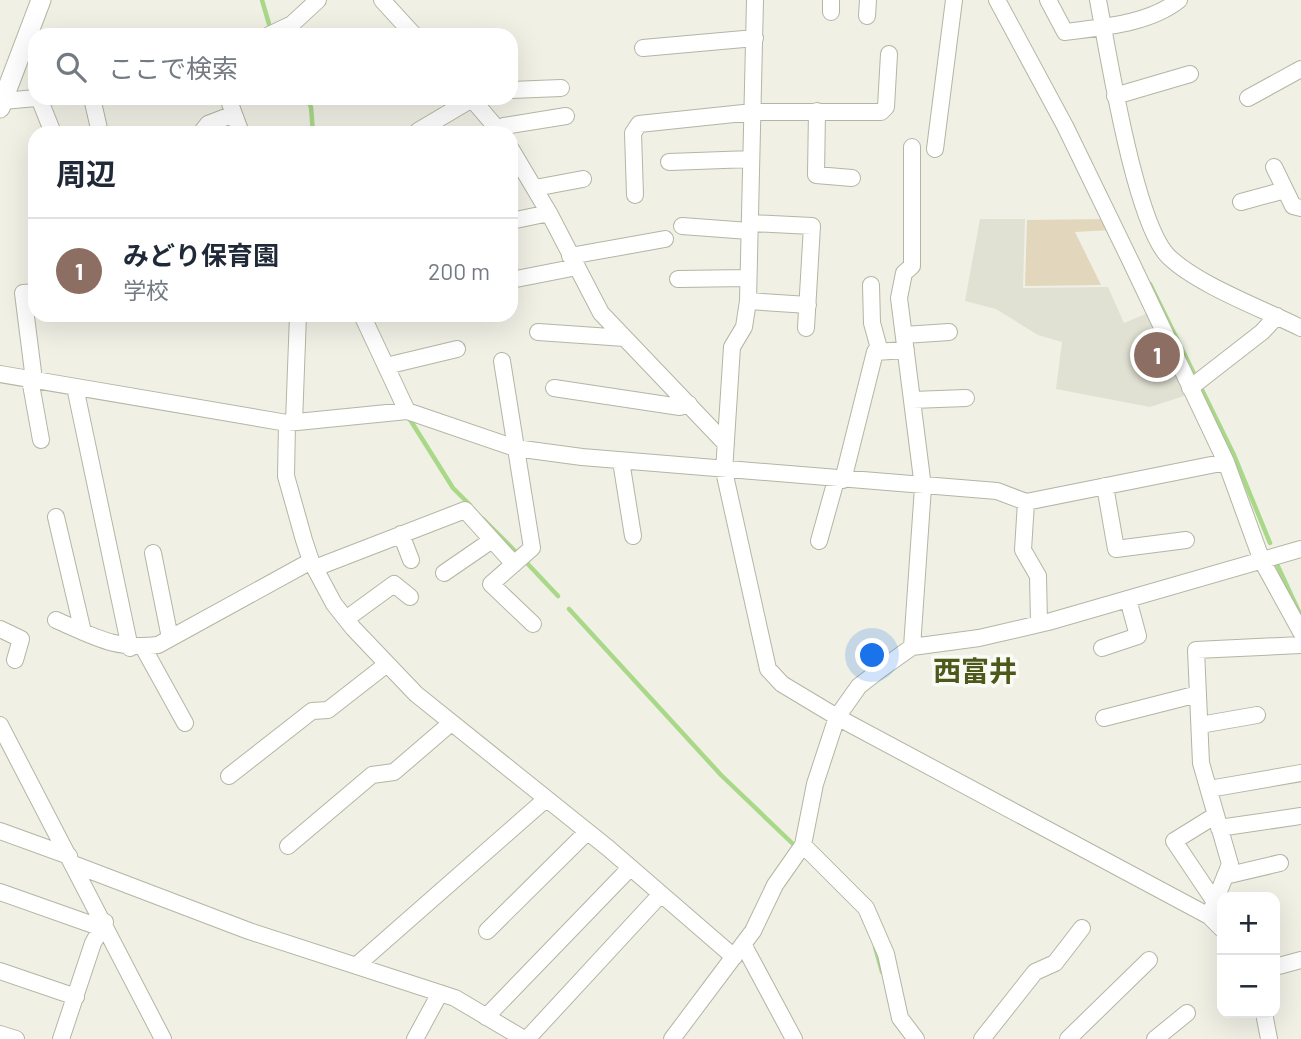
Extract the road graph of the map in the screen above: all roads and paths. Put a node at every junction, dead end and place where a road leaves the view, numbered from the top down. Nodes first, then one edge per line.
1 (41, 0) edge
2 (318, 0) edge
3 (382, 0) edge
4 (755, 0) edge
5 (954, 0) edge
6 (997, 0) edge
7 (1048, 0) edge
8 (1098, 0) edge
9 (1180, 0) edge
10 (302, 7) edge
11 (1103, 27) junction
12 (30, 28) edge
13 (284, 28) edge
14 (408, 28) edge
15 (28, 33) edge
16 (755, 38) junction
17 (643, 48) dead end
18 (889, 54) dead end
19 (1301, 69) edge
20 (1190, 75) dead end
21 (561, 88) dead end
22 (518, 90) edge
23 (1115, 96) junction
24 (2, 98) edge
25 (28, 98) edge
26 (1248, 98) dead end
27 (40, 105) edge
28 (94, 105) edge
29 (231, 105) edge
30 (462, 105) edge
31 (477, 105) edge
32 (817, 111) junction
33 (753, 112) junction
34 (234, 114) junction
35 (566, 116) dead end
36 (50, 126) edge
37 (98, 126) edge
38 (206, 126) edge
39 (238, 126) edge
40 (426, 126) edge
41 (496, 126) edge
42 (503, 126) edge
43 (912, 148) dead end
44 (935, 149) dead end
45 (751, 159) junction
46 (518, 161) edge
47 (669, 162) dead end
48 (1274, 167) dead end
49 (852, 178) dead end
50 (583, 179) dead end
51 (534, 188) junction
52 (1285, 190) junction
53 (635, 195) dead end
54 (1241, 202) dead end
55 (1301, 208) edge
56 (549, 213) junction
57 (518, 220) edge
58 (682, 226) dead end
59 (749, 227) junction
60 (665, 239) dead end
61 (573, 261) junction
62 (518, 278) edge
63 (747, 278) junction
64 (678, 279) dead end
65 (871, 285) dead end
66 (28, 293) edge
67 (748, 301) junction
68 (808, 304) junction
69 (1276, 316) junction
70 (298, 322) edge
71 (365, 322) edge
72 (806, 328) dead end
73 (1301, 328) edge
74 (538, 332) dead end
75 (949, 332) dead end
76 (625, 338) junction
77 (905, 343) junction
78 (457, 349) dead end
79 (880, 352) junction
80 (502, 361) dead end
81 (386, 366) junction
82 (0, 374) edge
83 (32, 380) junction
84 (1194, 385) junction
85 (75, 387) junction
86 (554, 388) dead end
87 (966, 398) dead end
88 (912, 400) junction
89 (690, 404) junction
90 (407, 411) junction
91 (291, 422) junction
92 (41, 440) dead end
93 (726, 444) junction
94 (515, 448) junction
95 (621, 461) junction
96 (1226, 462) junction
97 (724, 471) junction
98 (839, 480) junction
99 (1105, 485) junction
100 (923, 487) junction
101 (1026, 502) junction
102 (56, 517) dead end
103 (401, 534) junction
104 (633, 536) dead end
105 (492, 540) junction
106 (1186, 540) dead end
107 (819, 541) dead end
108 (1301, 549) edge
109 (153, 553) dead end
110 (411, 560) dead end
111 (1262, 561) junction
112 (514, 564) junction
113 (313, 565) junction
114 (444, 573) dead end
115 (410, 597) dead end
116 (1128, 599) junction
117 (346, 619) junction
118 (57, 620) dead end
119 (1039, 622) junction
120 (533, 624) dead end
121 (0, 629) edge
122 (83, 632) junction
123 (1301, 632) edge
124 (170, 638) junction
125 (1301, 645) edge
126 (136, 647) junction
127 (912, 648) junction
128 (1102, 648) dead end
129 (15, 660) dead end
130 (387, 664) junction
131 (1198, 694) junction
132 (1257, 716) dead end
133 (837, 717) junction
134 (1104, 718) dead end
135 (186, 723) dead end
136 (451, 723) junction
137 (0, 724) edge
138 (1199, 725) junction
139 (1301, 773) edge
140 (229, 776) dead end
141 (1209, 789) junction
142 (546, 799) junction
143 (1301, 816) edge
144 (1218, 821) junction
145 (0, 831) edge
146 (587, 832) junction
147 (803, 845) junction
148 (288, 846) dead end
149 (71, 860) junction
150 (1280, 863) dead end
151 (631, 868) junction
152 (1225, 876) junction
153 (0, 892) edge
154 (661, 894) junction
155 (1212, 909) junction
156 (1217, 919) edge
157 (102, 925) junction
158 (1082, 929) dead end
159 (487, 932) dead end
160 (733, 951) junction
161 (1149, 960) dead end
162 (1301, 960) edge
163 (357, 965) junction
164 (1280, 966) edge
165 (0, 971) edge
166 (440, 993) junction
167 (76, 997) junction
168 (1187, 1013) dead end
169 (486, 1017) junction
170 (1265, 1018) edge
171 (0, 1034) edge
172 (678, 1036) edge
173 (16, 1039) edge
174 (61, 1039) edge
175 (163, 1039) edge
176 (415, 1039) edge
177 (526, 1039) edge
178 (794, 1039) edge
179 (916, 1039) edge
180 (982, 1039) edge
181 (1068, 1039) edge
182 (1155, 1039) edge
183 (1269, 1039) edge

1 - 12 street
2 - 10 street
3 - 14 street
4 - 16 street
5 - 44 street
6 - 84 street
7 - 11 street
8 - 11 street
9 - 11 street
10 - 13 street
11 - 23 street
15 - 24 street
16 - 17 street
16 - 33 street
18 - 32 street
19 - 26 street
20 - 23 street
21 - 22 street
23 - 69 street
24 - 25 street
27 - 36 street
28 - 37 street
29 - 34 street
30 - 40 street
31 - 41 street
32 - 33 street
32 - 49 street
33 - 45 street
33 - 53 street
34 - 38 street
34 - 39 street
35 - 42 street
43 - 77 street
45 - 47 street
45 - 59 street
46 - 51 street
48 - 52 street
50 - 51 street
51 - 56 street
52 - 54 street
52 - 55 street
56 - 57 street
56 - 61 street
58 - 59 street
59 - 63 street
59 - 68 street
60 - 61 street
61 - 62 street
61 - 76 street
63 - 64 street
63 - 67 street
65 - 79 street
66 - 83 street
67 - 68 street
67 - 93 street
68 - 72 street
69 - 73 street
69 - 84 street
70 - 91 street
71 - 81 street
74 - 76 street
75 - 77 street
76 - 89 street
77 - 79 street
77 - 88 street
78 - 81 street
79 - 98 street
80 - 94 street
81 - 90 street
82 - 83 street
83 - 85 street
83 - 92 street
84 - 96 street
85 - 91 street
85 - 126 street
86 - 89 street
87 - 88 street
88 - 100 street
89 - 93 street
90 - 91 street
90 - 94 street
91 - 113 street
93 - 97 street
94 - 95 street
94 - 112 street
95 - 97 street
95 - 104 street
96 - 99 street
96 - 111 street
97 - 98 street
97 - 133 street
98 - 100 street
98 - 107 street
99 - 101 street
99 - 106 street
100 - 101 street
100 - 127 street
101 - 119 street
102 - 122 street
103 - 105 street
103 - 110 street
103 - 113 street
105 - 112 street
105 - 114 street
108 - 111 street
109 - 124 street
111 - 116 street
111 - 123 street
112 - 120 street
113 - 117 street
113 - 124 street
115 - 117 street
116 - 119 street
116 - 128 street
117 - 130 street
118 - 122 street
119 - 127 street
121 - 129 street
122 - 126 street
124 - 126 street
125 - 131 street
126 - 135 street
127 - 133 street
130 - 136 street
130 - 140 street
131 - 134 street
131 - 138 street
132 - 138 street
133 - 147 street
133 - 155 street
136 - 142 street
136 - 148 street
137 - 149 street
138 - 141 street
139 - 141 street
141 - 144 street
142 - 146 street
142 - 163 street
143 - 144 street
144 - 152 street
144 - 155 street
145 - 149 street
146 - 151 street
146 - 159 street
147 - 160 street
147 - 179 street
149 - 157 street
149 - 163 street
150 - 152 street
151 - 154 street
151 - 169 street
152 - 155 street
153 - 157 street
154 - 160 street
154 - 177 street
155 - 156 street
157 - 167 street
157 - 175 street
158 - 180 street
160 - 172 street
160 - 178 street
161 - 181 street
162 - 164 street
163 - 166 street
165 - 167 street
166 - 169 street
166 - 176 street
167 - 174 street
168 - 182 street
169 - 177 street
170 - 183 street
171 - 173 street

